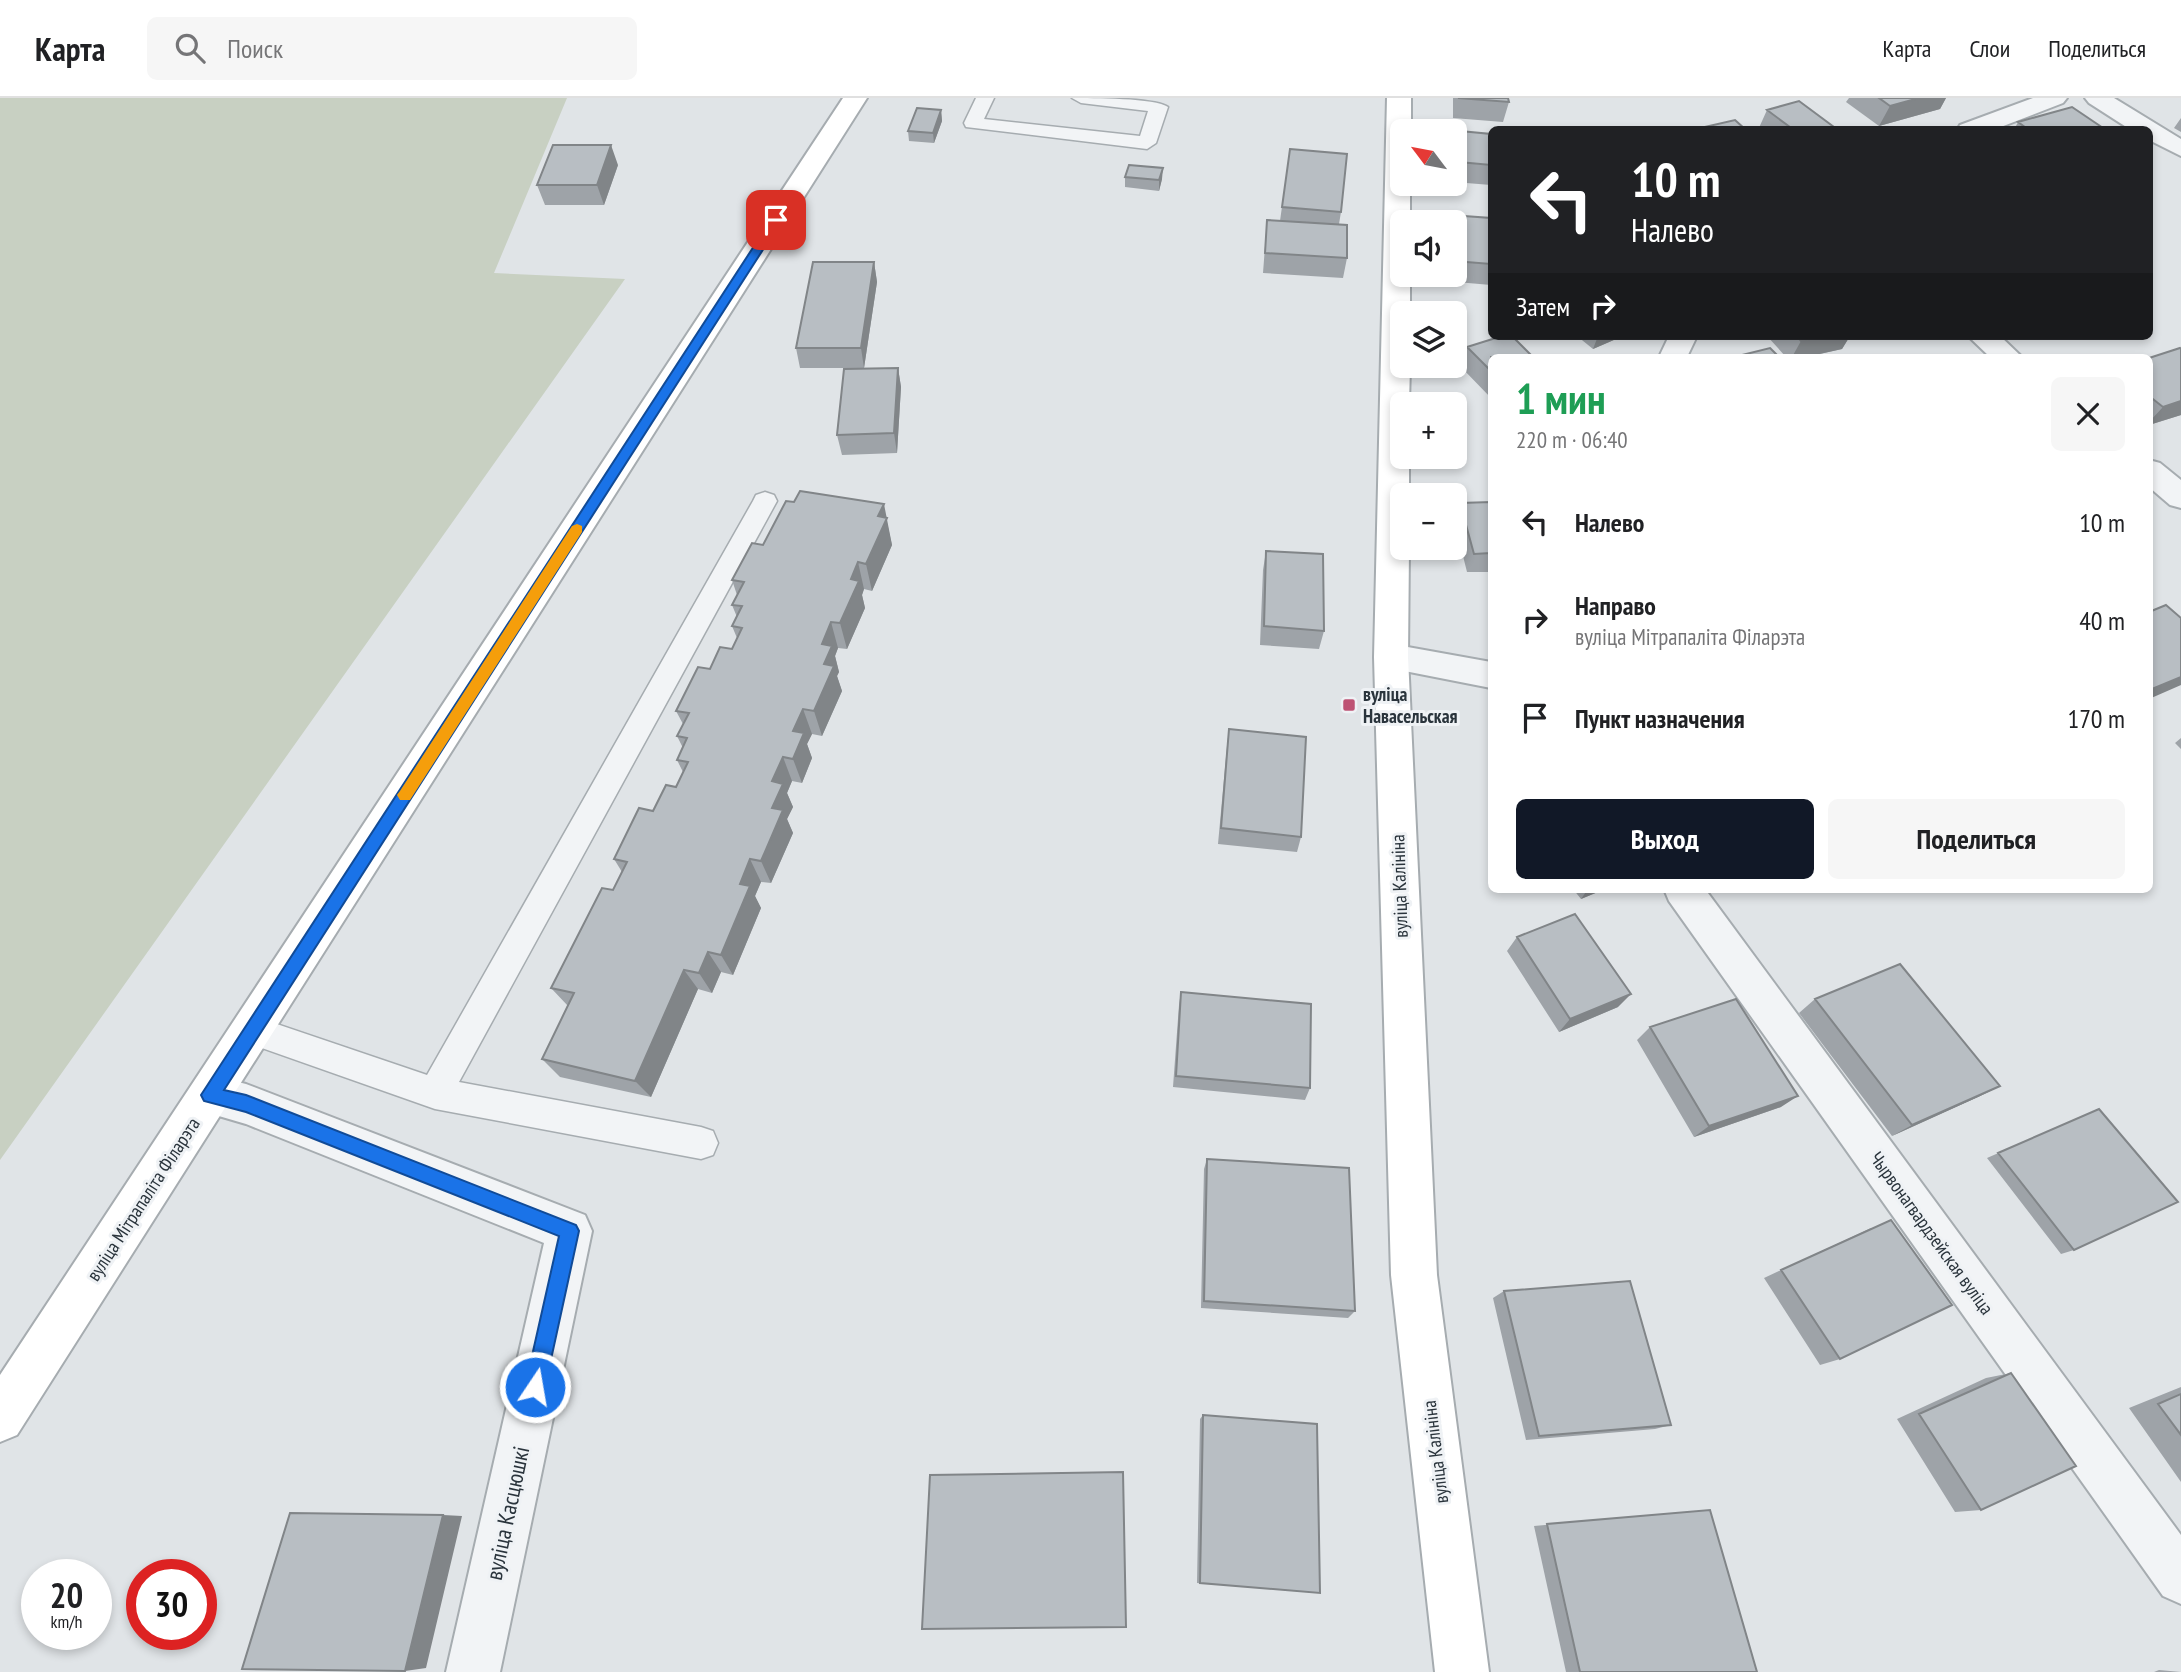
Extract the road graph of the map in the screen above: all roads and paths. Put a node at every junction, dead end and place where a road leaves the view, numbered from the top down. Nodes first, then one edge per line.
1 (855, 98) edge
2 (985, 98) edge
3 (1081, 98) edge
4 (1399, 98) edge
5 (2055, 98) edge
6 (2097, 98) edge
7 (1980, 126) edge
8 (2142, 126) edge
9 (2153, 132) edge
10 (2181, 149) edge
11 (1987, 340) edge
12 (2004, 354) edge
13 (2153, 474) edge
14 (2181, 496) edge
15 (765, 501) dead end
16 (1391, 657) junction
17 (1488, 675) edge
18 (1685, 893) edge
19 (253, 1031) junction
20 (435, 1093) junction
21 (210, 1095) junction
22 (701, 1143) dead end
23 (0, 1418) edge
24 (2181, 1577) edge
25 (473, 1672) edge
26 (1462, 1672) edge

1 - 19 main road, вуліца Мітрапаліта Філарэта
2 - 3 lane
4 - 16 main road, вуліца Калініна
5 - 7 street
6 - 8 street
9 - 10 street
11 - 12 street
13 - 14 street
15 - 20 lane
16 - 17 street
16 - 26 main road, вуліца Калініна
18 - 24 street, Чырвонагвардзейская вуліца
19 - 20 lane
19 - 21 main road, вуліца Мітрапаліта Філарэта
20 - 22 lane
21 - 23 main road, вуліца Мітрапаліта Філарэта
21 - 25 street, вуліца Касцюшкі

